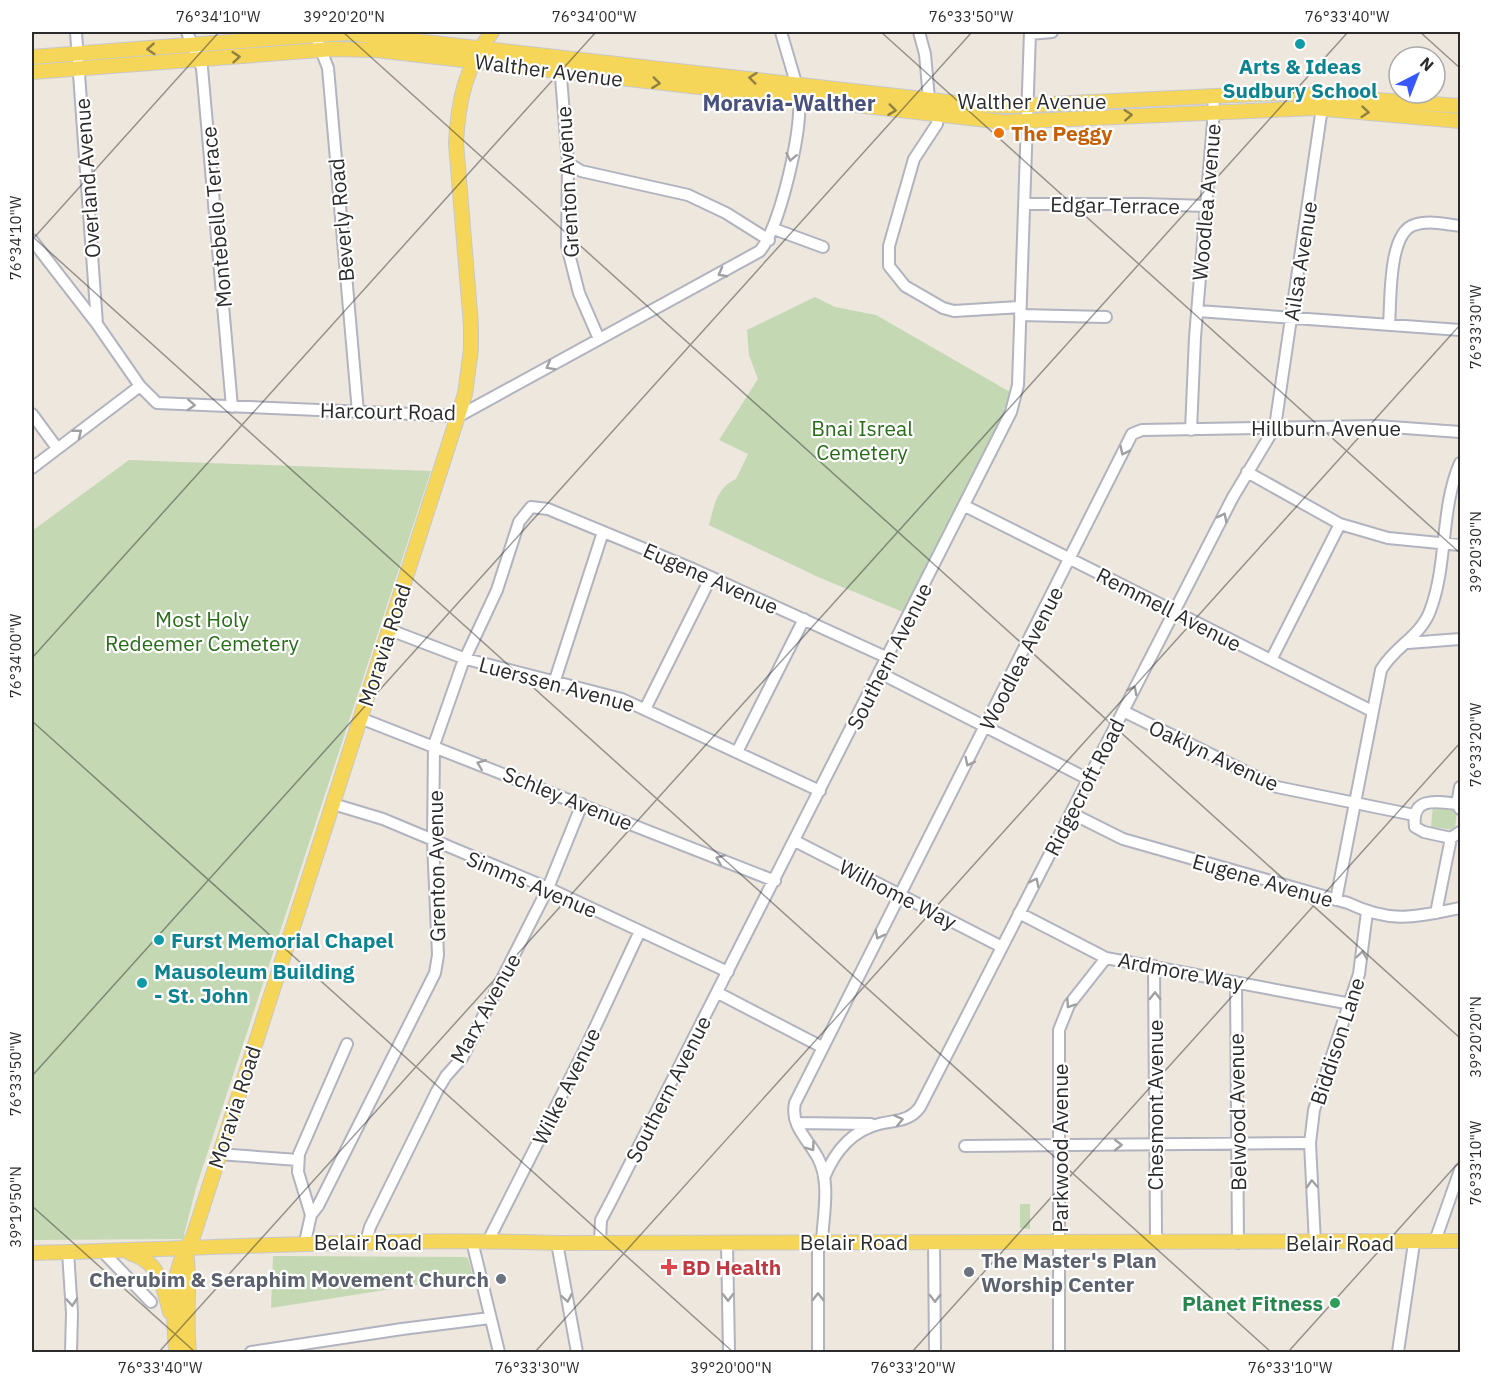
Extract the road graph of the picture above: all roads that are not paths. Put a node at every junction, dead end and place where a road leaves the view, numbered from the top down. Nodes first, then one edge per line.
1 (76, 32) edge
2 (187, 32) edge
3 (346, 32) edge
4 (492, 32) edge
5 (781, 32) edge
6 (919, 32) edge
7 (1052, 32) edge
8 (1030, 33) edge
9 (315, 34) edge
10 (192, 46) junction
11 (482, 46) junction
12 (323, 50) junction
13 (78, 54) junction
14 (560, 56) junction
15 (32, 57) edge
16 (200, 60) junction
17 (473, 61) junction
18 (79, 69) junction
19 (32, 72) edge
20 (559, 72) junction
21 (795, 83) junction
22 (1324, 94) junction
23 (1213, 97) junction
24 (799, 99) junction
25 (929, 99) junction
26 (1026, 105) junction
27 (1461, 106) edge
28 (1322, 109) junction
29 (1214, 111) junction
30 (938, 115) junction
31 (1461, 120) edge
32 (1026, 121) junction
33 (568, 163) junction
34 (1024, 204) junction
35 (1206, 207) junction
36 (1461, 226) edge
37 (774, 229) junction
38 (32, 240) edge
39 (769, 240) junction
40 (823, 247) dead end
41 (1020, 311) junction
42 (1198, 311) junction
43 (1106, 317) dead end
44 (1292, 318) junction
45 (97, 324) junction
46 (1389, 325) junction
47 (1461, 330) edge
48 (599, 339) junction
49 (140, 386) junction
50 (232, 407) junction
51 (358, 412) junction
52 (32, 414) edge
53 (459, 416) junction
54 (1275, 427) junction
55 (1191, 430) junction
56 (1461, 432) edge
57 (57, 448) junction
58 (1461, 463) edge
59 (32, 468) edge
60 (1247, 472) junction
61 (965, 506) junction
62 (531, 507) joint
63 (1340, 524) junction
64 (603, 532) junction
65 (1443, 545) junction
66 (1461, 545) edge
67 (1071, 560) junction
68 (711, 577) junction
69 (1174, 611) junction
70 (804, 620) junction
71 (390, 630) junction
72 (1461, 639) edge
73 (1408, 643) junction
74 (888, 658) junction
75 (466, 659) junction
76 (1270, 660) junction
77 (880, 673) junction
78 (554, 683) junction
79 (645, 709) junction
80 (1123, 711) junction
81 (1372, 711) junction
82 (360, 718) junction
83 (987, 727) junction
84 (434, 746) junction
85 (737, 752) junction
86 (1088, 779) junction
87 (1461, 788) edge
88 (820, 790) junction
89 (1356, 802) junction
90 (333, 804) junction
91 (582, 804) junction
92 (1459, 806) edge
93 (1071, 813) junction
94 (1414, 815) junction
95 (1456, 835) edge
96 (795, 841) junction
97 (433, 842) junction
98 (775, 881) junction
99 (548, 888) junction
100 (900, 895) junction
101 (1336, 900) junction
102 (1461, 908) edge
103 (1366, 912) junction
104 (1019, 913) junction
105 (1436, 913) junction
106 (640, 931) junction
107 (1002, 947) junction
108 (1106, 958) junction
109 (1154, 966) junction
110 (728, 972) junction
111 (1236, 982) junction
112 (718, 993) junction
113 (1351, 1004) junction
114 (347, 1044) dead end
115 (822, 1047) junction
116 (796, 1124) junction
117 (877, 1124) junction
118 (1305, 1143) dead end
119 (1156, 1144) junction
120 (1237, 1144) junction
121 (1060, 1145) junction
122 (964, 1146) dead end
123 (218, 1154) junction
124 (298, 1160) junction
125 (1461, 1170) edge
126 (824, 1178) junction
127 (311, 1215) junction
128 (472, 1241) junction
129 (488, 1241) junction
130 (600, 1241) junction
131 (1461, 1241) edge
132 (305, 1242) junction
133 (366, 1242) junction
134 (727, 1242) junction
135 (820, 1242) junction
136 (1238, 1242) junction
137 (1315, 1242) junction
138 (1435, 1242) junction
139 (557, 1243) junction
140 (934, 1243) junction
141 (1060, 1243) junction
142 (1158, 1243) junction
143 (1414, 1243) junction
144 (185, 1248) junction
145 (68, 1252) junction
146 (125, 1252) junction
147 (32, 1253) edge
148 (104, 1253) junction
149 (151, 1302) dead end
150 (490, 1318) junction
151 (172, 1323) junction
152 (71, 1353) edge
153 (176, 1353) edge
154 (189, 1353) edge
155 (251, 1353) edge
156 (499, 1353) edge
157 (577, 1353) edge
158 (729, 1353) edge
159 (818, 1353) edge
160 (935, 1353) edge
161 (1059, 1353) edge
162 (1398, 1353) edge

1 - 13 street, Overland Avenue
2 - 10 street, Montebello Terrace
3 - 9 main road, Walther Avenue
3 - 11 main road, Walther Avenue
4 - 11 main road, Moravia Road
5 - 21 street
6 - 25 street
7 - 8 street
8 - 26 street, Southern Avenue
9 - 10 main road, Walther Avenue
9 - 12 street, Beverly Road
10 -> 13 main road, Walther Avenue
10 - 16 street, Montebello Terrace
11 - 14 main road, Walther Avenue
11 - 17 main road, Moravia Road
16 -> 12 main road, Walther Avenue
12 - 17 main road, Walther Avenue
12 - 51 street, Beverly Road
13 - 15 main road, Walther Avenue
13 - 18 street, Overland Avenue
14 - 20 street, Grenton Avenue
21 -> 14 main road, Walther Avenue
16 - 18 main road, Walther Avenue
16 - 50 street, Montebello Terrace
17 - 20 main road, Walther Avenue
17 - 53 main road, Moravia Road
18 - 19 main road, Walther Avenue
18 - 45 street, Overland Avenue
20 -> 24 main road, Walther Avenue
20 - 33 street, Grenton Avenue
21 - 24 main road
21 - 25 main road, Walther Avenue
22 - 23 main road, Walther Avenue
22 - 27 main road, Walther Avenue
22 - 28 street, Ailsa Avenue
23 - 26 main road, Walther Avenue
23 - 29 street, Woodlea Avenue
24 -> 30 main road, Walther Avenue
24 -> 37 street
25 - 26 main road, Walther Avenue
25 - 30 street
26 - 32 street, Southern Avenue
28 - 29 main road, Walther Avenue
28 -> 31 main road, Walther Avenue
28 - 44 street, Ailsa Avenue
32 -> 29 main road, Walther Avenue
29 - 35 street, Woodlea Avenue
30 - 32 main road, Walther Avenue
30 - 41 street
32 - 34 street, Southern Avenue
33 - 39 street
33 - 48 street, Grenton Avenue
34 - 35 street, Edgar Terrace
34 - 41 street, Southern Avenue
35 - 42 street, Woodlea Avenue
36 - 46 street
37 - 39 street
37 - 40 street
38 - 45 street, Harcourt Road
39 -> 48 street, Harcourt Road
41 - 43 street
41 - 61 street, Southern Avenue
42 - 44 street
42 - 55 street, Woodlea Avenue
44 - 46 street
44 - 54 street, Ailsa Avenue
45 - 49 street, Harcourt Road
46 - 47 street
48 -> 53 street, Harcourt Road
49 -> 50 street, Harcourt Road
57 -> 49 street
50 - 51 street, Harcourt Road
51 - 53 street, Harcourt Road
52 - 57 street
53 - 71 main road, Moravia Road
54 - 55 street, Hillburn Avenue
54 - 56 street, Hillburn Avenue
54 - 60 street, Ridgecroft Road
55 -> 67 street, Woodlea Avenue
57 - 59 street
58 - 65 street
60 - 63 street
69 -> 60 street, Ridgecroft Road
61 - 67 street, Remmell Avenue
61 - 74 street, Southern Avenue
62 - 64 street, Eugene Avenue
62 - 75 street, Grenton Avenue
63 - 65 street
63 - 76 street
64 - 68 street, Eugene Avenue
64 - 78 street
65 - 66 street
65 - 73 street
67 - 69 street, Remmell Avenue
67 - 83 street, Woodlea Avenue
68 - 70 street, Eugene Avenue
68 - 79 street
69 - 76 street, Remmell Avenue
80 -> 69 street, Ridgecroft Road
70 - 74 street, Eugene Avenue
70 - 85 street
71 - 75 street, Luerssen Avenue
71 - 82 main road, Moravia Road
72 - 73 street
73 - 81 street
74 - 77 street, Southern Avenue
75 - 78 street, Luerssen Avenue
75 - 84 street, Grenton Avenue
76 - 81 street, Remmell Avenue
77 - 83 street
77 - 88 street, Southern Avenue
78 - 79 street, Luerssen Avenue
79 - 85 street, Luerssen Avenue
80 - 86 street, Ridgecroft Road
80 - 89 street, Oaklyn Avenue
81 - 89 street
82 - 84 street, Schley Avenue
82 - 90 main road, Moravia Road
83 - 86 street
83 -> 100 street, Woodlea Avenue
91 -> 84 street, Schley Avenue
84 - 97 street, Grenton Avenue
85 - 88 street, Luerssen Avenue
86 - 93 street, Ridgecroft Road
87 - 92 street
88 - 96 street, Southern Avenue
89 - 94 street, Oaklyn Avenue
89 - 101 street
90 - 97 street, Simms Avenue
90 - 123 main road, Moravia Road
98 -> 91 street, Schley Avenue
91 - 99 street, Marx Avenue
92 - 94 street
93 - 101 street, Eugene Avenue
104 -> 93 street, Ridgecroft Road
94 - 95 street
95 - 105 street
96 - 98 street, Southern Avenue
96 - 100 street, Wilhome Way
97 - 99 street, Simms Avenue
97 - 127 street, Grenton Avenue
98 - 110 street, Southern Avenue
99 - 106 street, Simms Avenue
99 - 133 street, Marx Avenue
100 - 107 street, Wilhome Way
100 -> 115 street, Woodlea Avenue
101 - 103 street, Eugene Avenue
102 - 105 street, Eugene Avenue
103 - 105 street, Eugene Avenue
113 -> 103 street, Biddison Lane
104 - 107 street, Ridgecroft Road
104 - 108 street, Ardmore Way
106 - 110 street, Simms Avenue
106 - 129 street, Wilke Avenue
117 -> 107 street, Ridgecroft Road
108 - 109 street, Ardmore Way
108 -> 121 street, Parkwood Avenue
109 - 111 street, Ardmore Way
119 -> 109 street, Chesmont Avenue
110 - 112 street, Southern Avenue
111 - 113 street, Ardmore Way
111 - 120 street, Belwood Avenue
112 - 115 street
112 - 130 street, Southern Avenue
137 -> 113 street, Biddison Lane
114 - 124 street
115 - 116 street, Woodlea Avenue
116 - 117 street, Ridgecroft Road
116 -> 126 street
117 - 126 street, Ridgecroft Road
118 - 120 street
119 - 120 street
121 -> 119 street
119 - 142 street, Chesmont Avenue
120 - 136 street, Belwood Avenue
121 - 122 street
121 - 141 street, Parkwood Avenue
123 - 124 street
123 - 144 main road, Moravia Road
124 - 127 street
125 - 138 street
126 - 135 street
127 - 132 street
128 - 129 main road, Belair Road
128 - 133 main road, Belair Road
128 - 150 street
129 - 139 main road, Belair Road
130 - 134 main road, Belair Road
130 - 139 main road, Belair Road
131 - 138 main road, Belair Road
132 - 133 main road, Belair Road
132 - 144 main road, Belair Road
134 - 135 main road, Belair Road
134 -> 158 street
135 - 140 main road, Belair Road
159 -> 135 street
136 - 137 main road, Belair Road
136 - 142 main road, Belair Road
137 - 143 main road, Belair Road
138 - 143 main road, Belair Road
139 -> 157 street
140 - 141 main road, Belair Road
140 -> 160 street
141 - 142 main road, Belair Road
141 - 161 street, Parkwood Avenue
143 - 162 street
144 - 146 main road, Belair Road
144 - 151 main road, Moravia Road
144 - 154 main road
145 - 147 main road, Belair Road
145 - 148 main road, Belair Road
145 -> 152 street
146 - 148 main road, Belair Road
146 - 151 main road
148 - 149 street
150 - 155 street
150 - 156 street
151 - 153 main road, Moravia Road

